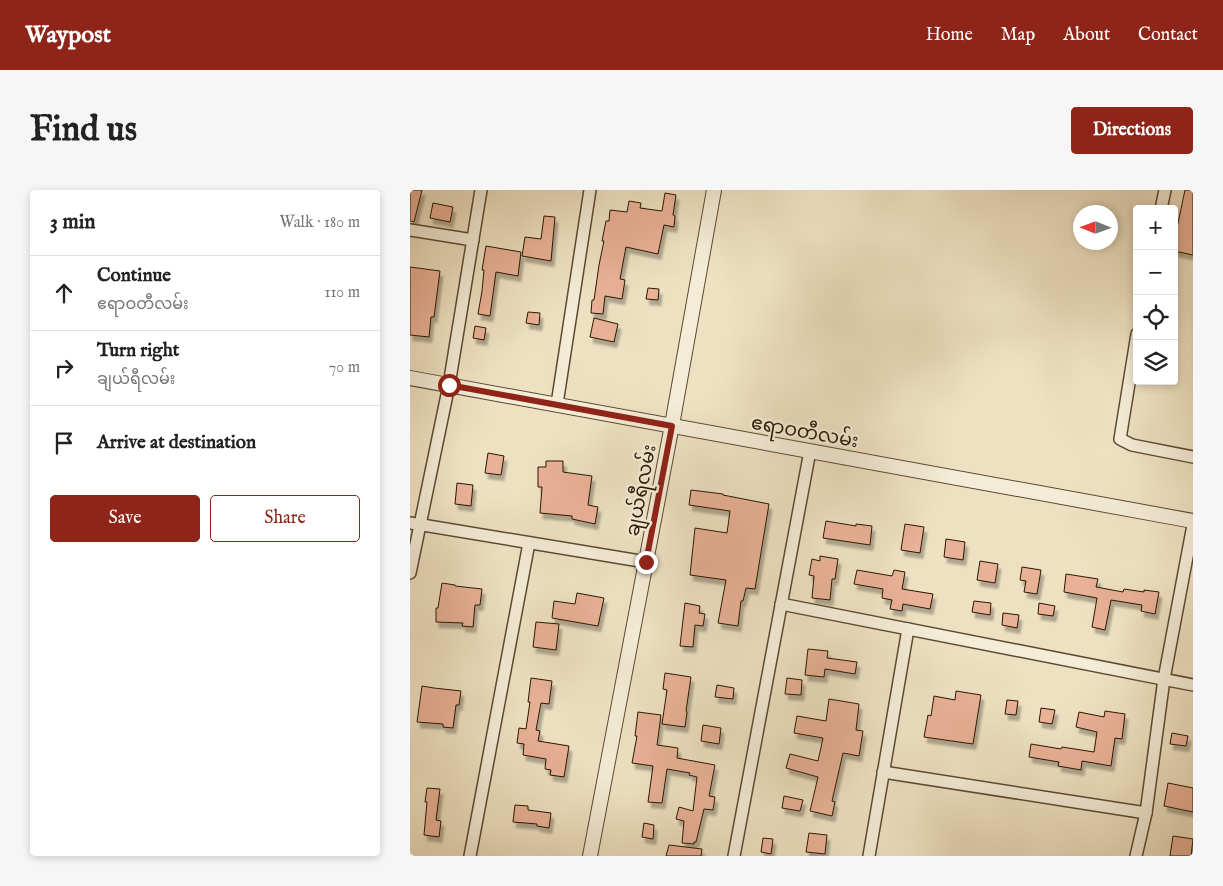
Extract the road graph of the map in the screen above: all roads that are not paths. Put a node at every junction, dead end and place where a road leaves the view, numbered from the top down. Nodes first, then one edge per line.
1 (481, 190) edge
2 (590, 190) edge
3 (714, 190) edge
4 (1165, 190) edge
5 (1162, 205) edge
6 (410, 230) edge
7 (472, 240) junction
8 (1136, 340) edge
9 (410, 378) edge
10 (449, 385) junction
11 (557, 404) junction
12 (672, 426) junction
13 (810, 451) junction
14 (1193, 457) edge
15 (1193, 521) edge
16 (415, 524) edge
17 (1193, 525) edge
18 (529, 543) junction
19 (646, 562) junction
20 (410, 573) edge
21 (781, 604) junction
22 (908, 629) junction
23 (1164, 680) junction
24 (1193, 685) edge
25 (884, 772) junction
26 (1146, 814) junction
27 (470, 856) edge
28 (590, 856) edge
29 (734, 856) edge
30 (869, 856) edge
31 (1136, 856) edge

1 - 7 street
2 - 11 street
3 - 12 street, ချယ်ရီလမ်း
4 - 5 street
6 - 7 street
7 - 10 street
8 - 14 street
9 - 10 street, ဧရာဝတီလမ်း
10 - 11 street, ဧရာဝတီလမ်း
10 - 16 street
11 - 12 street, ဧရာဝတီလမ်း
12 - 13 street, ဧရာဝတီလမ်း
12 - 19 street, ချယ်ရီလမ်း
13 - 15 street, ဧရာဝတီလမ်း
13 - 21 street
16 - 18 street
16 - 20 street
17 - 23 street
18 - 19 street
18 - 27 street
19 - 28 street, ချယ်ရီလမ်း
21 - 22 street
21 - 29 street
22 - 23 street
22 - 25 street
23 - 24 street
23 - 26 street
25 - 26 street
25 - 30 street
26 - 31 street

